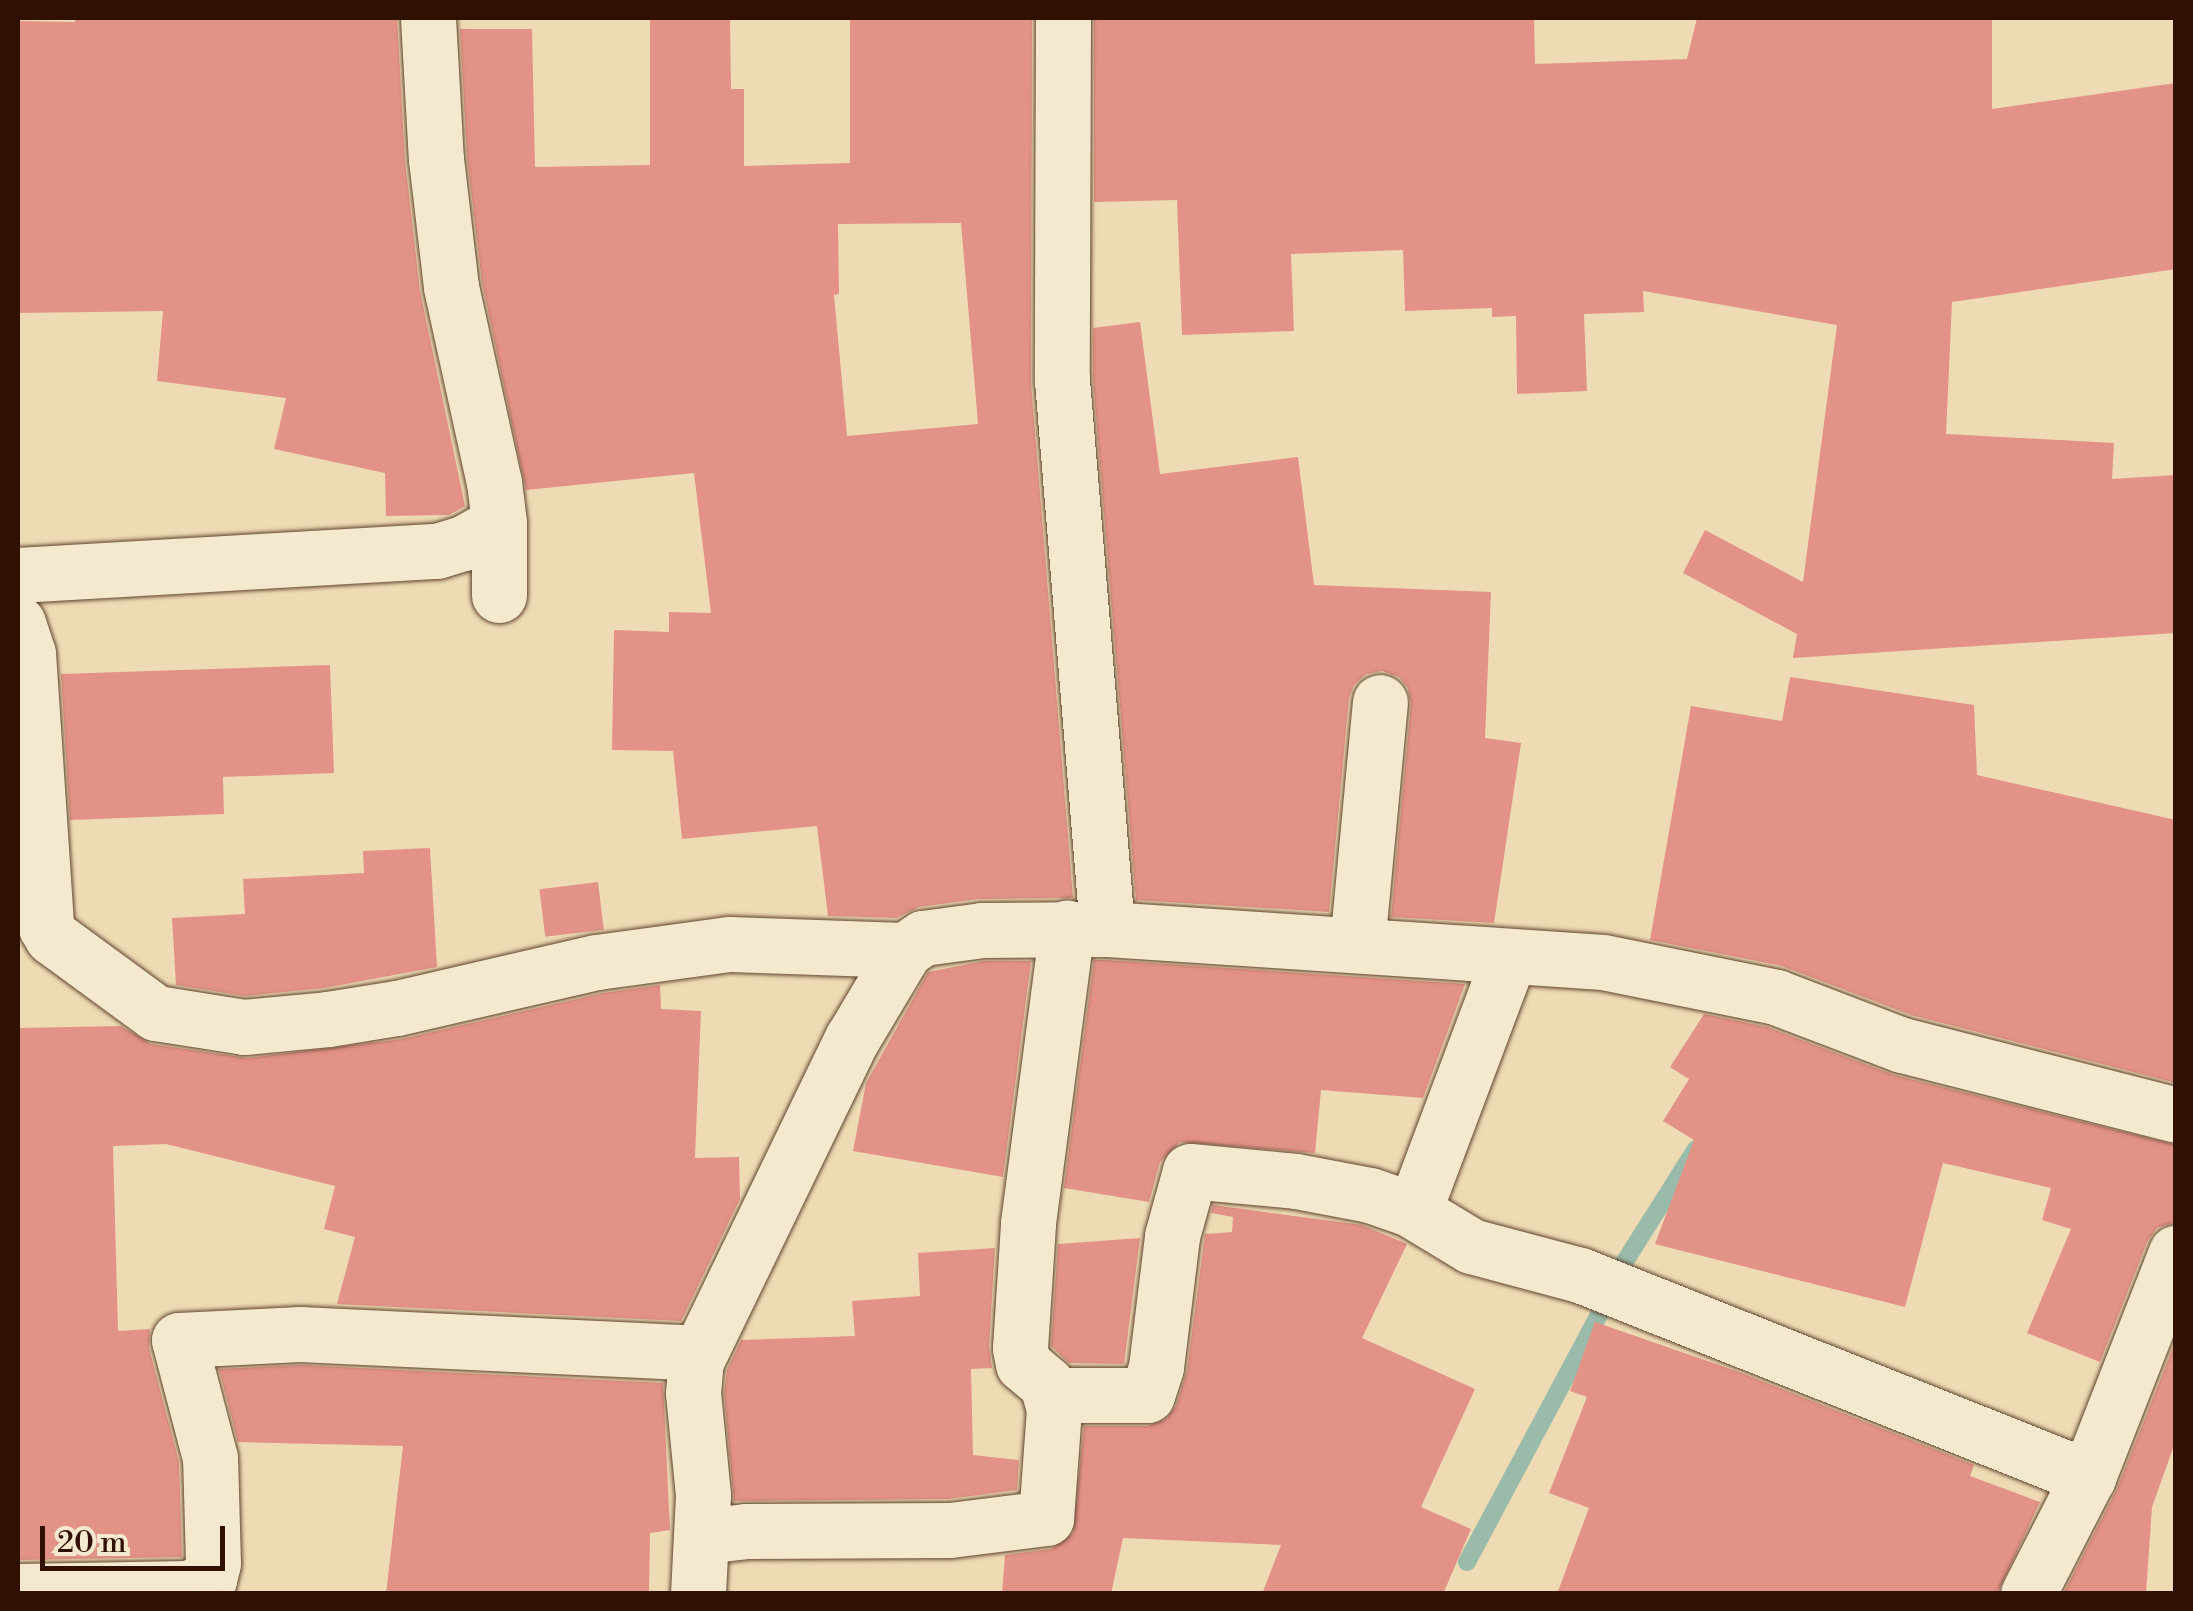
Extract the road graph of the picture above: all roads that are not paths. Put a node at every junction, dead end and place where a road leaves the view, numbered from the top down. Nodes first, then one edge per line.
1 (428, 18) edge
2 (1063, 18) edge
3 (499, 522) junction
4 (18, 575) edge
5 (498, 596) dead end
6 (18, 623) edge
7 (1380, 702) dead end
8 (1087, 929) junction
9 (1357, 945) junction
10 (905, 950) junction
11 (1509, 957) junction
12 (2176, 1115) edge
13 (1410, 1208) junction
14 (2176, 1253) edge
15 (698, 1353) junction
16 (1052, 1395) junction
17 (2088, 1477) junction
18 (684, 1538) junction
19 (18, 1592) edge
20 (664, 1594) edge
21 (698, 1594) edge
22 (2028, 1594) edge

1 - 3 street
2 - 8 street
3 - 4 street
3 - 5 street
6 - 10 street
7 - 9 street
8 - 9 street
8 - 10 street
8 - 16 street
9 - 11 street
10 - 15 street
11 - 12 street
11 - 13 street
13 - 16 street
13 - 17 street
14 - 17 street
15 - 18 street
15 - 19 street
16 - 18 street
17 - 22 street
18 - 20 street
18 - 21 street

